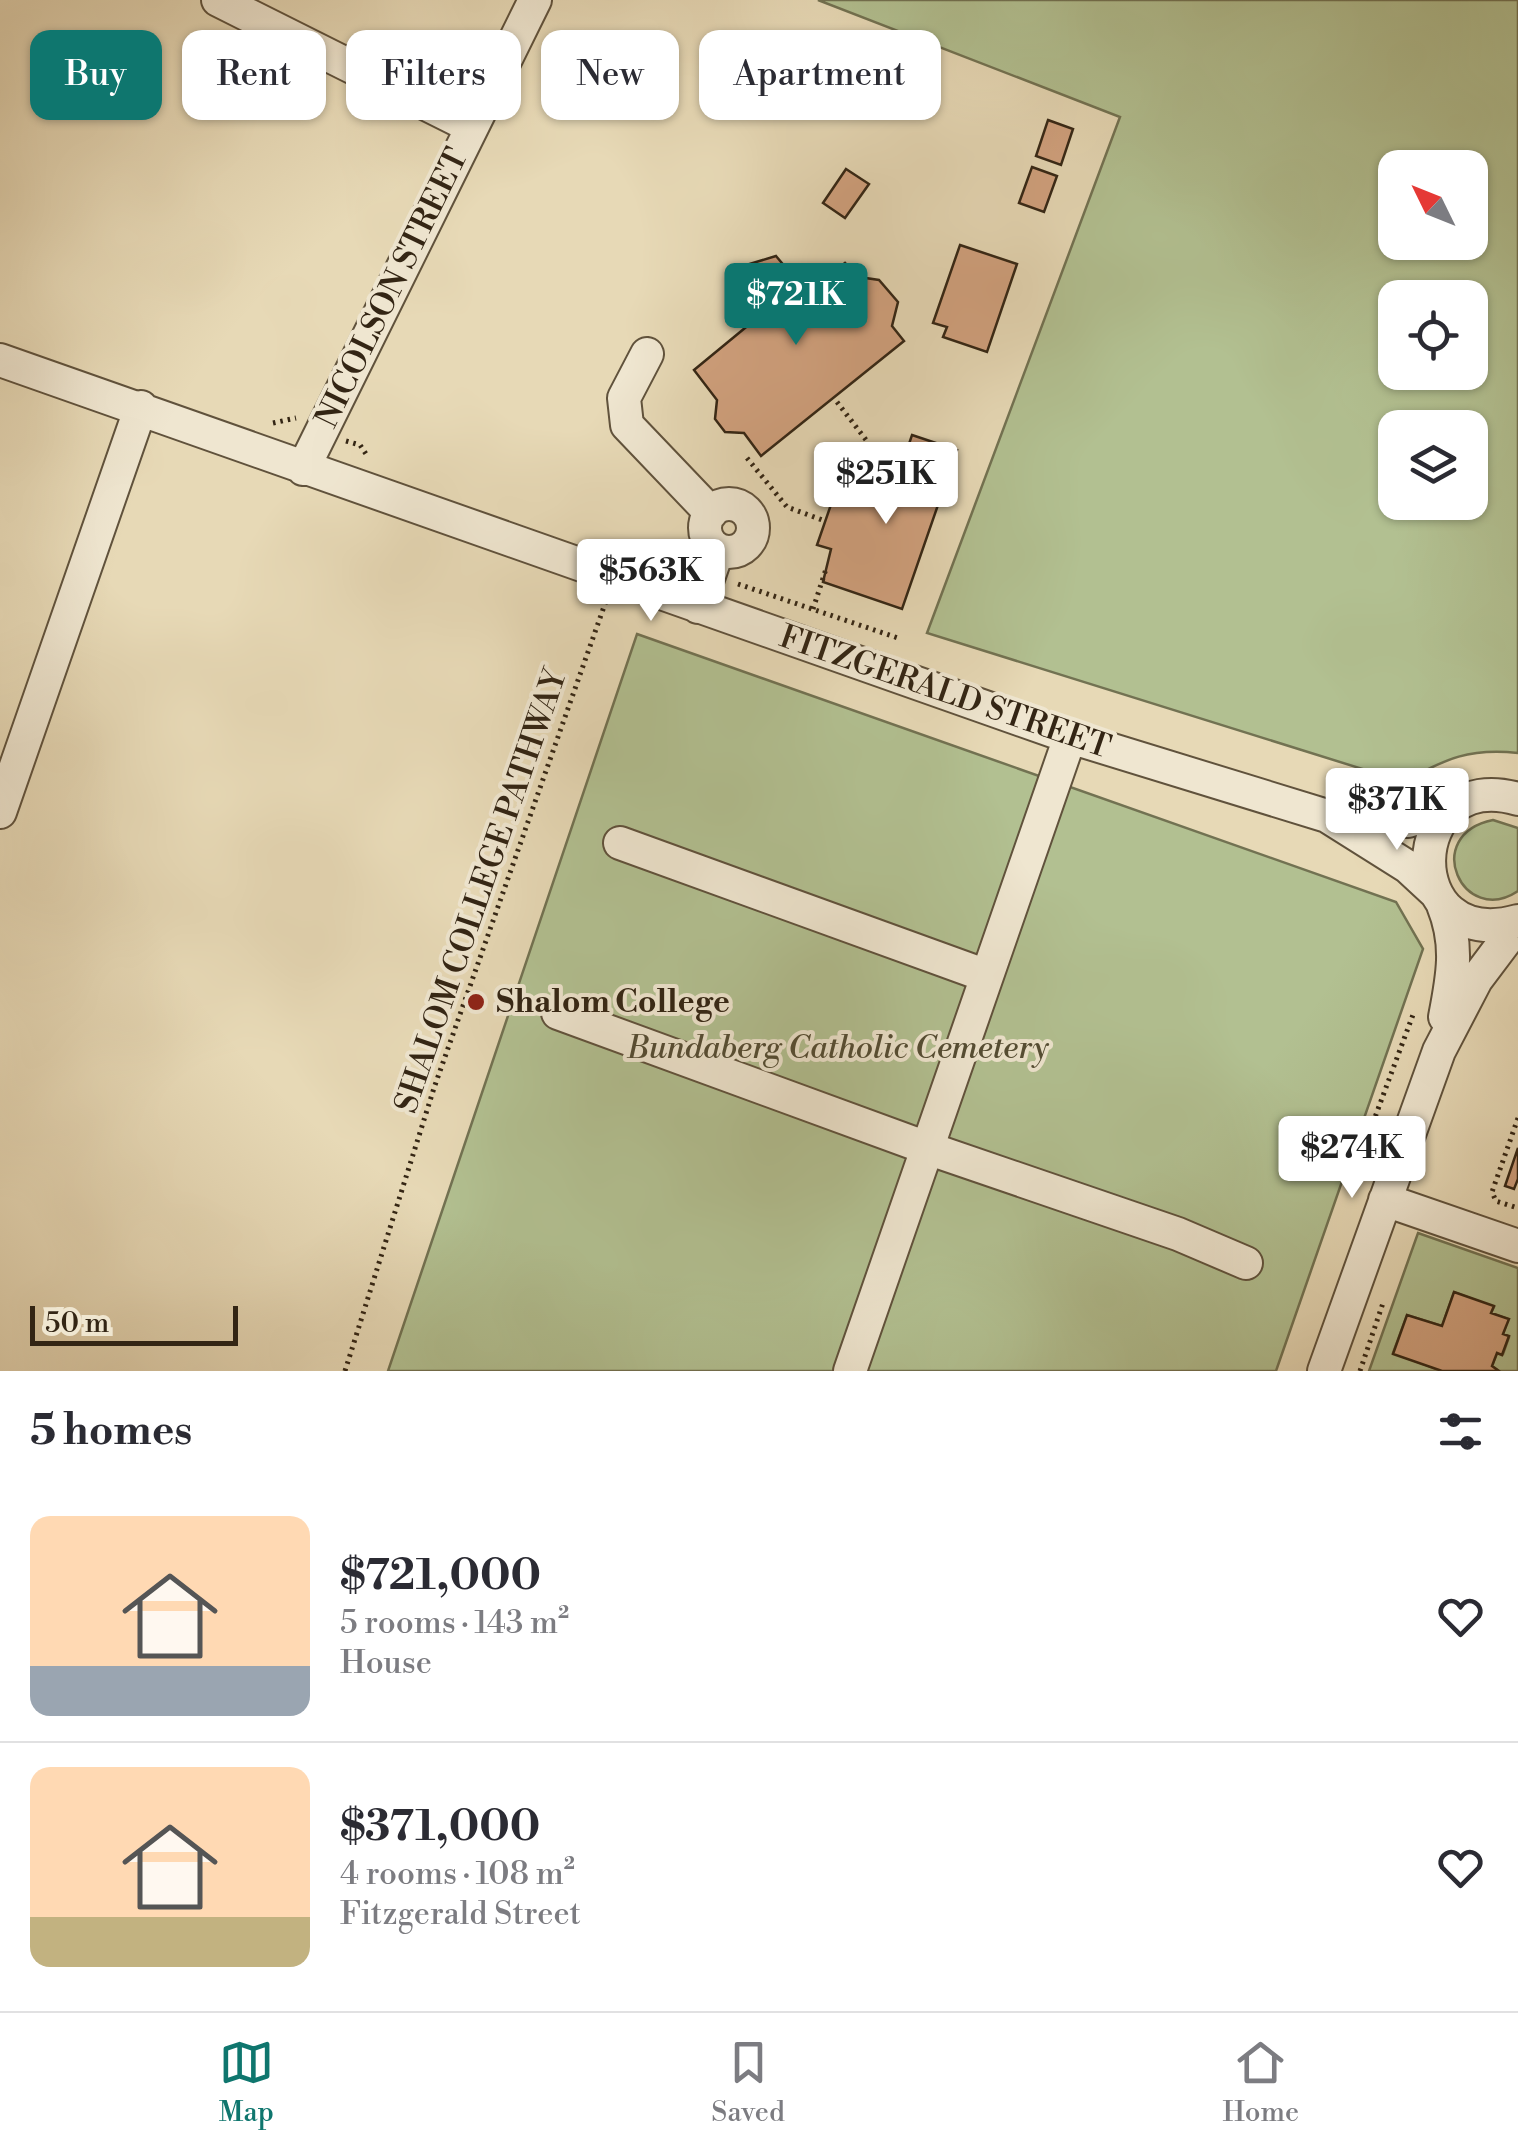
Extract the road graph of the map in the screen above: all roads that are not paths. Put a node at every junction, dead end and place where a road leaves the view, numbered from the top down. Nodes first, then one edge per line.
1 (218, 0) edge
2 (534, 0) edge
3 (472, 127) junction
4 (647, 354) dead end
5 (0, 360) edge
6 (141, 407) junction
7 (303, 469) junction
8 (698, 607) junction
9 (1070, 737) junction
10 (1518, 799) edge
11 (1455, 806) junction
12 (0, 812) edge
13 (1327, 816) junction
14 (620, 843) dead end
15 (1439, 898) junction
16 (1518, 922) edge
17 (987, 976) junction
18 (558, 1012) dead end
19 (1439, 1051) junction
20 (927, 1148) junction
21 (1386, 1200) junction
22 (1518, 1246) edge
23 (1246, 1263) dead end
24 (850, 1371) edge
25 (1324, 1371) edge

1 - 3 street
2 - 3 street, NICOLSON STREET
3 - 7 street, NICOLSON STREET
4 - 8 street
5 - 6 street, FITZGERALD STREET
6 - 7 street, FITZGERALD STREET
6 - 12 street
7 - 8 street, FITZGERALD STREET
8 - 9 street, FITZGERALD STREET
9 - 13 street, FITZGERALD STREET
9 - 17 street
10 - 11 street
11 - 13 street
11 - 15 street
13 - 15 street
14 - 17 street
15 - 16 street
15 - 19 street
16 - 19 street
17 - 20 street
18 - 20 street
19 - 21 street
20 - 23 street
20 - 24 street
21 - 22 street
21 - 25 street

